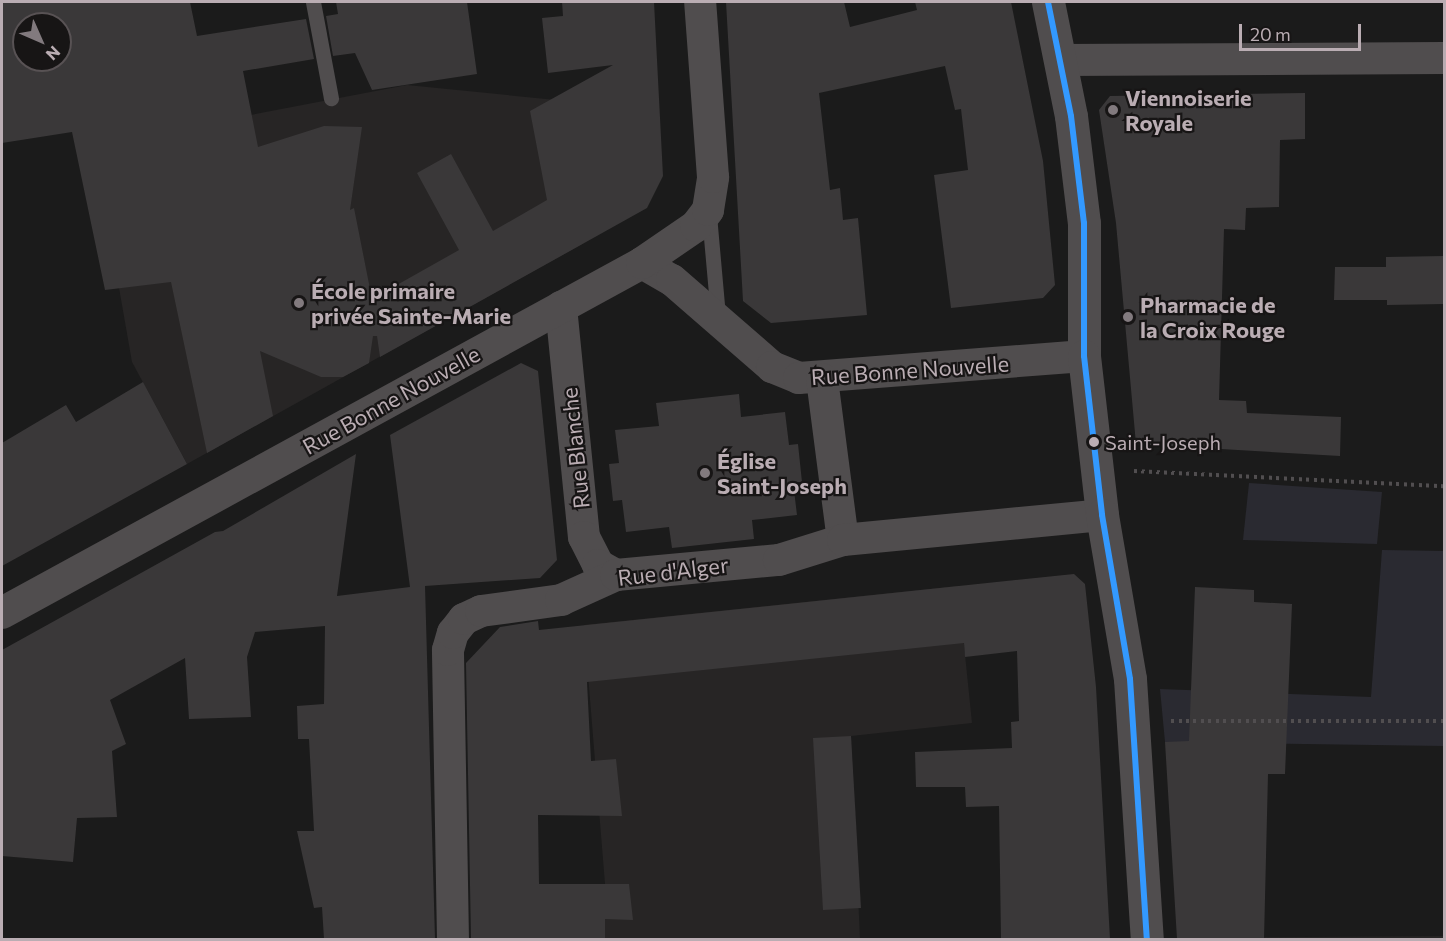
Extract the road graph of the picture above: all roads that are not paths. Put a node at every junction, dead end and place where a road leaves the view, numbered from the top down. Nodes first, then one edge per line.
1 (314, 2) edge
2 (700, 2) edge
3 (1048, 2) edge
4 (1444, 58) edge
5 (1061, 60) junction
6 (331, 98) dead end
7 (708, 210) junction
8 (642, 263) junction
9 (561, 307) junction
10 (718, 319) junction
11 (1084, 356) junction
12 (822, 379) junction
13 (1102, 516) junction
14 (843, 540) junction
15 (616, 574) junction
16 (2, 613) edge
17 (453, 939) edge
18 (1147, 939) edge

1 - 6 lane
2 - 7 street
3 - 5 street
4 - 5 street
5 - 11 street
7 - 8 street
7 - 10 lane
8 - 9 street, Rue Bonne Nouvelle
8 - 10 street, Rue Bonne Nouvelle
9 - 15 street, Rue Blanche
9 - 16 street, Rue Bonne Nouvelle
10 - 12 street, Rue Bonne Nouvelle
11 - 12 street, Rue Bonne Nouvelle
11 - 13 street
12 - 14 street
13 - 14 street, Rue d'Alger
13 - 18 street
14 - 15 street, Rue d'Alger
15 - 17 street, Rue d'Alger

